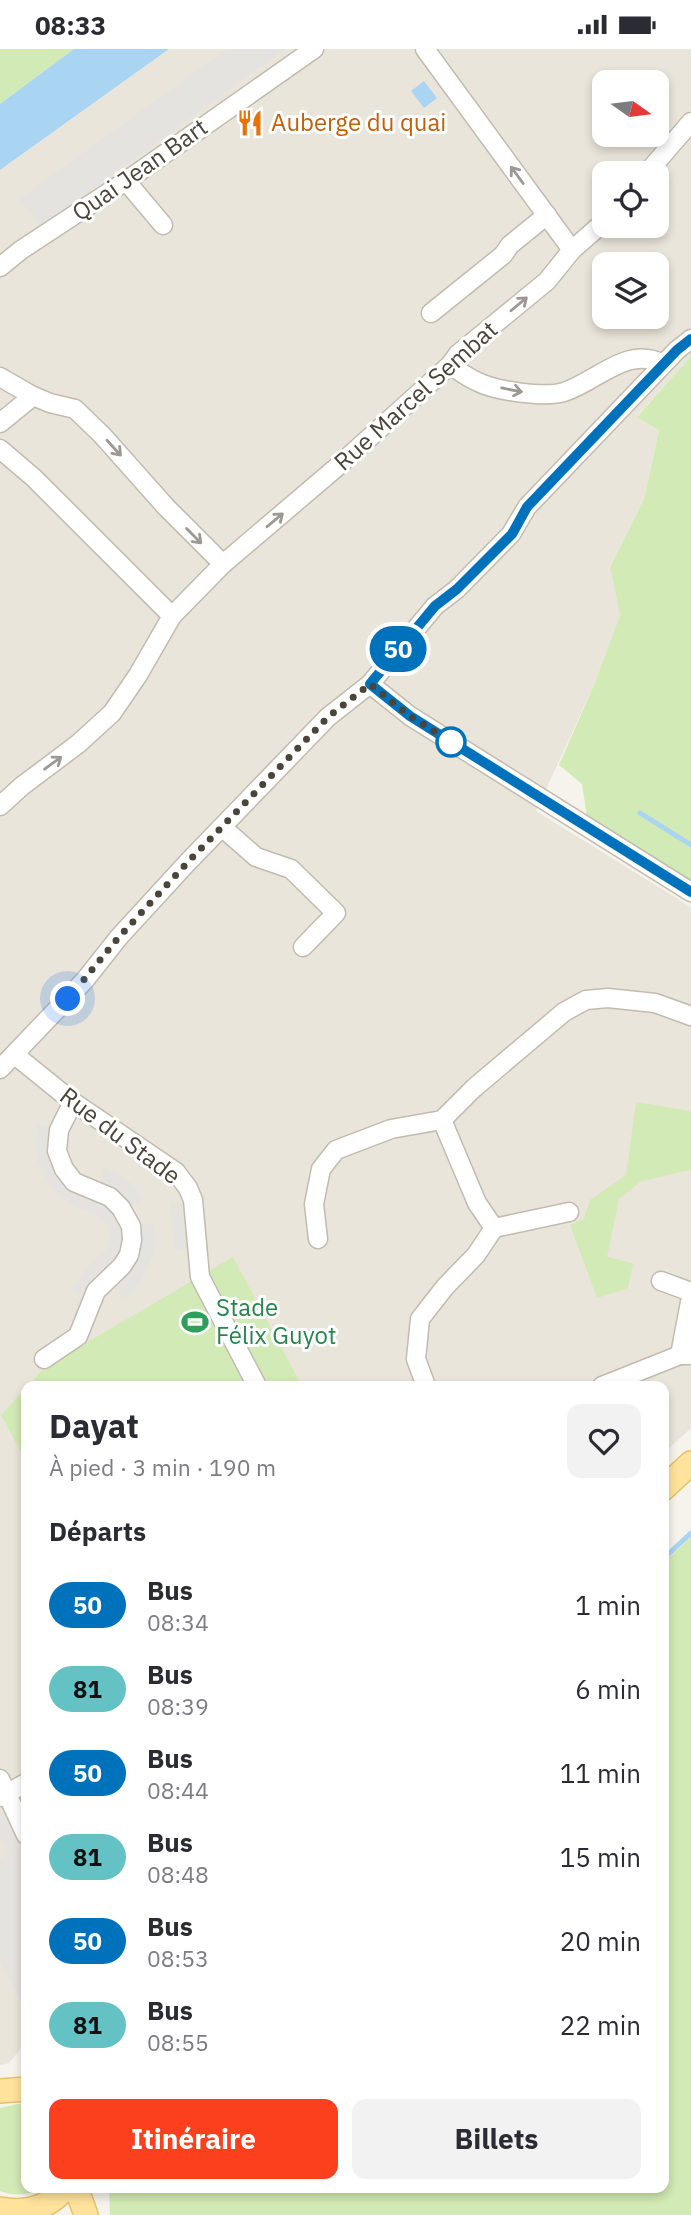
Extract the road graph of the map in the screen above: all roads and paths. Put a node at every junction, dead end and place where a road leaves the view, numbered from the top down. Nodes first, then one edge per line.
1 (314, 49) edge
2 (425, 49) edge
3 (691, 122) edge
4 (657, 161) edge
5 (126, 181) junction
6 (547, 215) junction
7 (163, 225) dead end
8 (592, 232) edge
9 (572, 250) junction
10 (0, 267) edge
11 (431, 313) dead end
12 (691, 339) edge
13 (663, 364) junction
14 (450, 365) junction
15 (0, 377) edge
16 (33, 396) junction
17 (0, 423) edge
18 (0, 450) edge
19 (223, 564) junction
20 (172, 616) junction
21 (370, 684) junction
22 (0, 806) edge
23 (223, 828) junction
24 (691, 892) edge
25 (303, 947) dead end
26 (691, 1016) edge
27 (15, 1055) junction
28 (0, 1069) edge
29 (73, 1102) junction
30 (442, 1120) junction
31 (569, 1212) dead end
32 (494, 1228) junction
33 (318, 1239) dead end
34 (661, 1281) dead end
35 (691, 1292) edge
36 (691, 1297) edge
37 (685, 1355) edge
38 (44, 1359) dead end
39 (254, 1381) edge
40 (424, 1381) edge
41 (615, 1381) edge
42 (691, 1463) edge
43 (669, 1483) edge
44 (21, 1784) edge
45 (3, 1789) edge
46 (21, 1826) edge
47 (60, 2193) edge
48 (78, 2193) edge
49 (13, 2212) edge
50 (86, 2215) edge

1 - 5 street, Quai Jean Bart
6 -> 2 street
3 - 4 street
5 - 7 street
5 - 10 street, Quai Jean Bart
6 - 9 street
6 - 11 street
8 - 9 street, Rue Marcel Sembat
14 -> 9 street, Rue Marcel Sembat
12 - 13 street
14 -> 13 street
13 - 21 street
19 -> 14 street, Rue Marcel Sembat
15 - 16 street
16 - 17 street
16 -> 19 street
18 - 20 street
19 - 20 street, Rue Marcel Sembat
22 -> 20 street, Rue Marcel Sembat
21 - 23 street
21 - 24 street
23 - 25 street
23 - 27 street
26 - 30 street
27 - 28 street
27 - 29 street, Rue du Stade
29 - 38 street
29 - 39 street, Rue du Stade
30 - 32 street
30 - 33 street
31 - 32 street
32 - 40 street
34 - 35 street
36 - 37 street
37 - 41 street
42 - 43 main road
44 - 45 street
45 - 46 street
47 - 49 main road
48 - 50 main road

